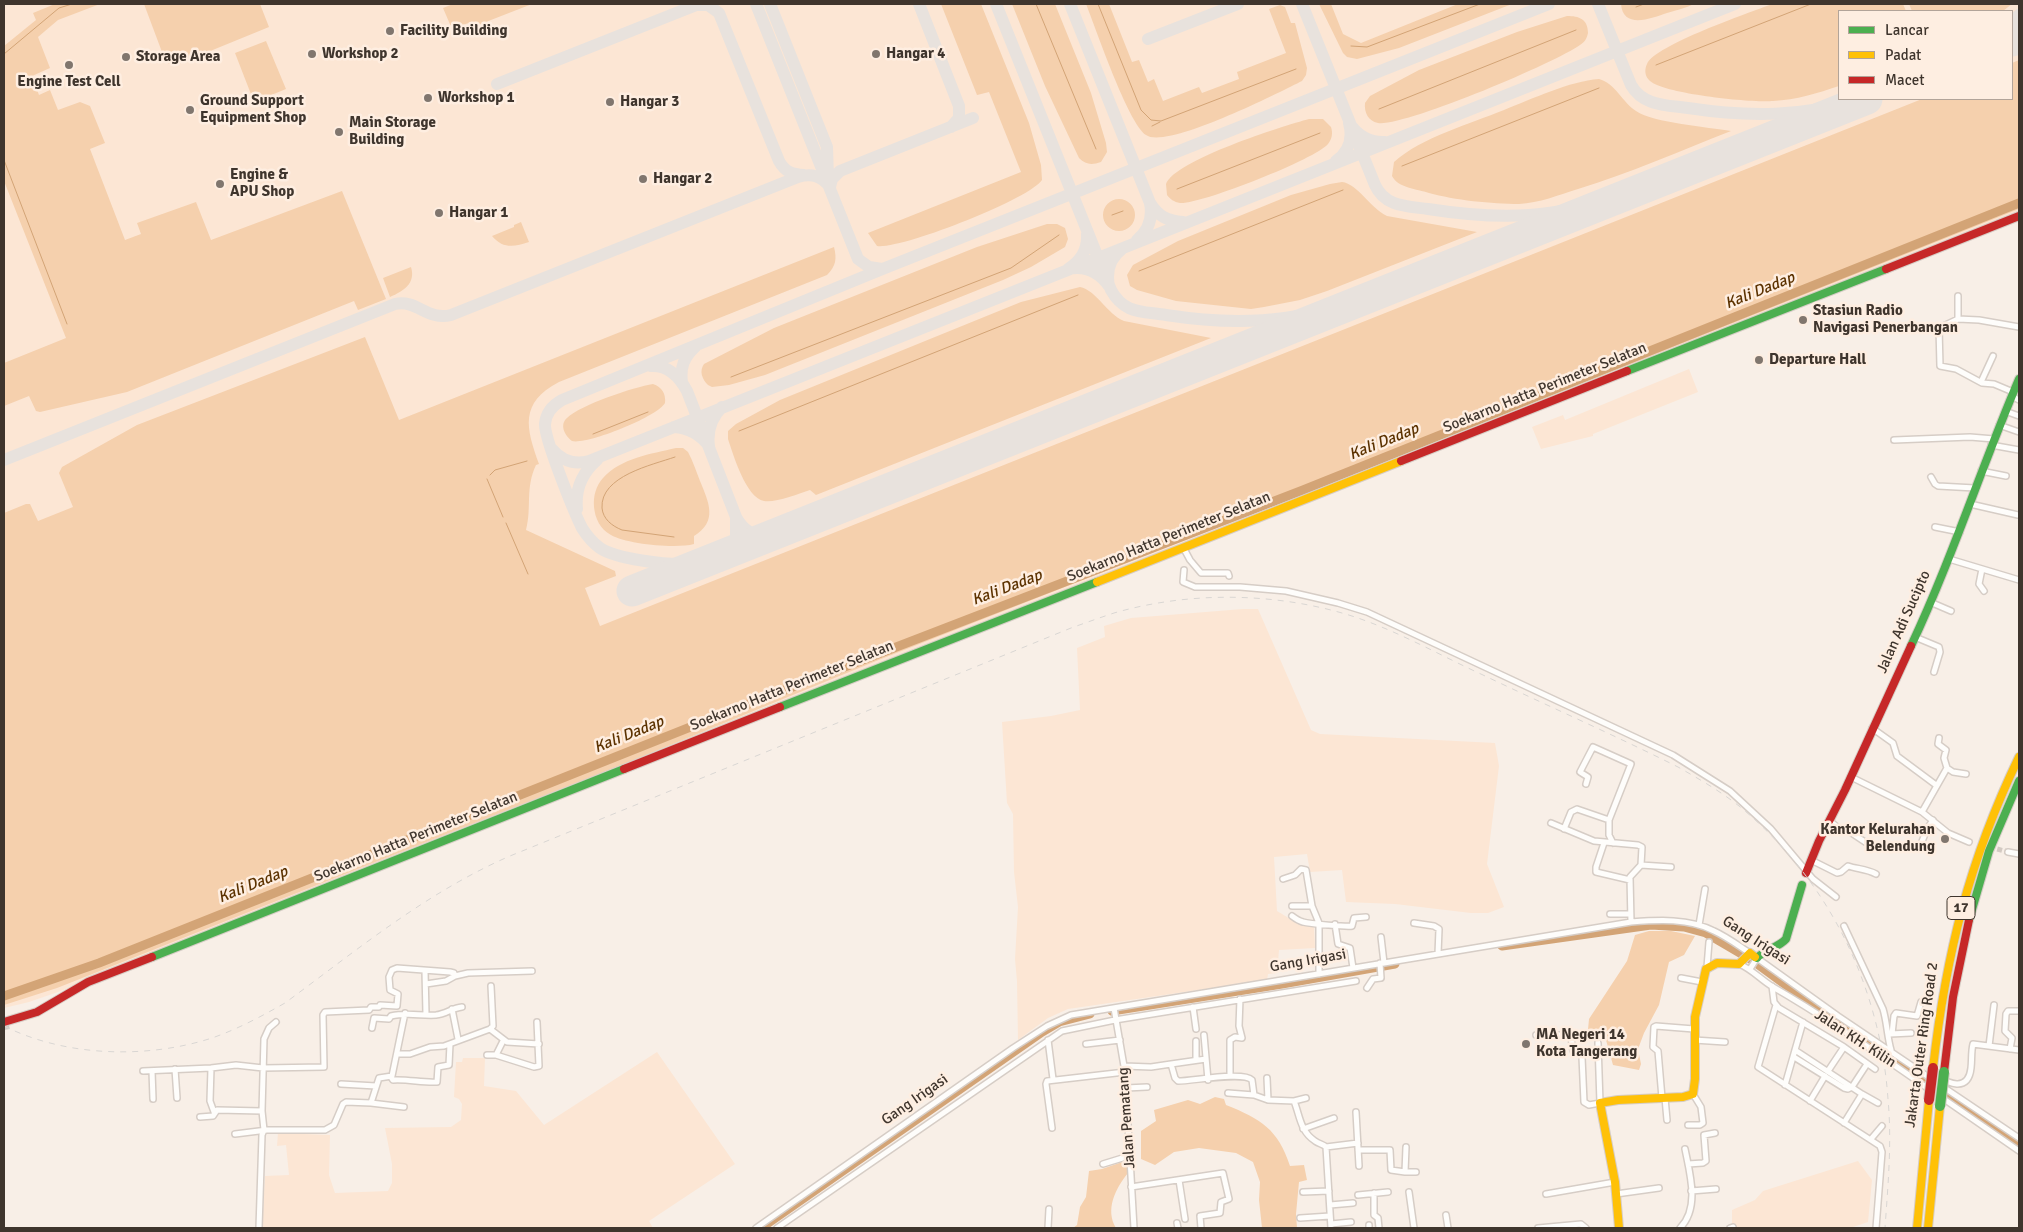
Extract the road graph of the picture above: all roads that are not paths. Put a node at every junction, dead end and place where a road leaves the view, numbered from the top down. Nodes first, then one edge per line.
1 (2019, 216) edge
2 (1958, 296) dead end
3 (1958, 319) junction
4 (1907, 326) dead end
5 (2019, 327) edge
6 (1939, 328) junction
7 (1993, 356) dead end
8 (2019, 379) edge
9 (1981, 382) junction
10 (2014, 396) edge
11 (2005, 411) junction
12 (2019, 416) edge
13 (1999, 425) junction
14 (2019, 432) edge
15 (1894, 440) dead end
16 (1992, 442) junction
17 (2019, 450) edge
18 (1981, 471) junction
19 (2006, 476) dead end
20 (1931, 477) dead end
21 (1975, 488) junction
22 (1970, 504) junction
23 (2018, 515) edge
24 (1935, 527) dead end
25 (1960, 532) junction
26 (1183, 547) junction
27 (1949, 559) junction
28 (1982, 569) junction
29 (1184, 570) dead end
30 (1229, 576) dead end
31 (2019, 580) edge
32 (1984, 592) dead end
33 (1930, 602) junction
34 (1951, 611) dead end
35 (1915, 637) junction
36 (1934, 672) dead end
37 (1872, 728) junction
38 (1939, 738) dead end
39 (2019, 757) edge
40 (1947, 768) junction
41 (1966, 774) dead end
42 (1852, 777) junction
43 (2019, 781) edge
44 (1586, 784) dead end
45 (1936, 785) junction
46 (1922, 812) junction
47 (1609, 820) junction
48 (1933, 820) junction
49 (1830, 821) junction
50 (1551, 823) dead end
51 (1564, 829) junction
52 (1865, 842) dead end
53 (1969, 842) dead end
54 (1604, 843) junction
55 (1614, 843) junction
56 (1922, 844) dead end
57 (2008, 852) tunnel mouth
58 (2019, 854) edge
59 (1810, 860) junction
60 (1641, 865) junction
61 (1671, 867) dead end
62 (1806, 872) junction
63 (1876, 874) dead end
64 (1283, 879) dead end
65 (1630, 880) junction
66 (1802, 885) dead end
67 (1705, 889) dead end
68 (1836, 897) dead end
69 (1292, 906) dead end
70 (1312, 906) junction
71 (1610, 914) dead end
72 (1629, 914) junction
73 (1292, 916) dead end
74 (1366, 917) dead end
75 (1631, 922) junction
76 (1414, 923) dead end
77 (1319, 924) junction
78 (1335, 924) junction
79 (1699, 925) junction
80 (1844, 926) dead end
81 (1382, 937) dead end
82 (1709, 942) dead end
83 (1438, 954) junction
84 (1750, 960) junction
85 (1381, 964) junction
86 (1707, 967) junction
87 (1353, 968) junction
88 (425, 971) junction
89 (532, 971) dead end
90 (1319, 974) junction
91 (455, 976) junction
92 (1681, 978) dead end
93 (1356, 981) dead end
94 (1702, 982) junction
95 (426, 984) junction
96 (491, 986) dead end
97 (1772, 986) junction
98 (1367, 988) dead end
99 (1240, 1000) junction
100 (1921, 1002) dead end
101 (1776, 1005) junction
102 (1994, 1005) dead end
103 (462, 1007) dead end
104 (1193, 1007) junction
105 (452, 1009) junction
106 (1114, 1009) junction
107 (2019, 1012) edge
108 (405, 1013) junction
109 (426, 1014) junction
110 (1115, 1019) junction
111 (276, 1022) dead end
112 (537, 1022) dead end
113 (1803, 1022) junction
114 (6, 1024) edge
115 (372, 1028) dead end
116 (490, 1028) junction
117 (1694, 1029) junction
118 (1196, 1030) dead end
119 (1911, 1033) dead end
120 (1889, 1034) junction
121 (1204, 1035) dead end
122 (1536, 1035) dead end
123 (458, 1039) junction
124 (1048, 1040) junction
125 (1120, 1040) junction
126 (1694, 1040) junction
127 (503, 1041) junction
128 (1196, 1041) dead end
129 (1725, 1042) dead end
130 (450, 1044) junction
131 (539, 1044) junction
132 (1086, 1044) dead end
133 (1598, 1044) dead end
134 (1989, 1046) junction
135 (1844, 1047) junction
136 (2010, 1049) junction
137 (1795, 1050) junction
138 (2019, 1050) edge
139 (1891, 1051) junction
140 (397, 1054) junction
141 (488, 1055) dead end
142 (496, 1055) junction
143 (1794, 1056) junction
144 (1206, 1059) junction
145 (1196, 1060) junction
146 (1171, 1064) junction
147 (1867, 1064) junction
148 (211, 1068) junction
149 (263, 1068) junction
150 (176, 1069) junction
151 (1124, 1069) junction
152 (1875, 1069) dead end
153 (1919, 1070) junction
154 (142, 1071) dead end
155 (152, 1071) junction
156 (1826, 1074) junction
157 (1230, 1076) junction
158 (391, 1077) junction
159 (1267, 1078) dead end
160 (1053, 1079) junction
161 (1208, 1080) junction
162 (341, 1084) dead end
163 (1785, 1085) junction
164 (376, 1086) junction
165 (1147, 1087) dead end
166 (1852, 1087) junction
167 (1126, 1088) junction
168 (1228, 1093) dead end
169 (1693, 1094) junction
170 (1862, 1094) junction
171 (1254, 1095) junction
172 (178, 1098) dead end
173 (1306, 1098) dead end
174 (1663, 1098) junction
175 (153, 1099) dead end
176 (1268, 1100) junction
177 (1294, 1101) junction
178 (1810, 1101) junction
179 (371, 1103) junction
180 (1600, 1103) junction
181 (1878, 1103) dead end
182 (404, 1107) dead end
183 (262, 1111) junction
184 (214, 1112) junction
185 (1356, 1112) dead end
186 (200, 1117) dead end
187 (1334, 1118) dead end
188 (1667, 1120) dead end
189 (1844, 1123) junction
190 (1688, 1125) dead end
191 (1882, 1126) dead end
192 (1052, 1128) dead end
193 (1303, 1129) junction
194 (264, 1130) junction
195 (1715, 1133) dead end
196 (235, 1134) dead end
197 (2019, 1138) edge
198 (1871, 1139) junction
199 (1358, 1143) junction
200 (1326, 1147) junction
201 (1406, 1147) dead end
202 (1685, 1149) dead end
203 (1358, 1150) junction
204 (2019, 1151) edge
205 (1129, 1156) junction
206 (1103, 1164) dead end
207 (1688, 1164) junction
208 (1359, 1166) dead end
209 (1405, 1172) junction
210 (1416, 1172) dead end
211 (1179, 1180) junction
212 (1615, 1182) junction
213 (1131, 1187) junction
214 (1659, 1188) dead end
215 (1716, 1189) dead end
216 (1329, 1191) junction
217 (1691, 1191) junction
218 (1303, 1192) dead end
219 (1388, 1192) dead end
220 (1409, 1192) dead end
221 (1374, 1194) junction
222 (1546, 1194) dead end
223 (1616, 1194) junction
224 (1358, 1195) dead end
225 (1353, 1203) dead end
226 (1330, 1205) junction
227 (1049, 1209) dead end
228 (1446, 1215) dead end
229 (1330, 1216) junction
230 (1300, 1218) dead end
231 (1185, 1219) dead end
232 (1352, 1222) dead end
233 (1331, 1226) edge
234 (259, 1228) edge
235 (756, 1228) edge
236 (777, 1228) edge
237 (1048, 1228) edge
238 (1134, 1228) edge
239 (1201, 1228) edge
240 (1379, 1228) edge
241 (1414, 1228) edge
242 (1448, 1228) edge
243 (1538, 1228) edge
244 (1586, 1228) edge
245 (1619, 1228) edge
246 (1680, 1228) edge
247 (1876, 1228) edge
248 (1917, 1228) edge
249 (1928, 1228) edge

1 - 26 main road, Soekarno Hatta Perimeter Selatan
2 - 3 street
3 - 5 street
3 - 6 street
4 - 6 street
6 - 9 street
7 - 9 street
8 - 10 main road, Jalan Adi Sucipto
9 - 10 street
10 - 11 main road, Jalan Adi Sucipto
11 - 12 street
11 - 13 main road, Jalan Adi Sucipto
13 - 14 street
13 - 16 main road, Jalan Adi Sucipto
15 - 16 street
16 - 17 street
16 - 18 main road, Jalan Adi Sucipto
18 - 19 street
18 - 21 main road, Jalan Adi Sucipto
20 - 21 street
21 - 22 main road, Jalan Adi Sucipto
22 - 23 street
22 - 25 main road, Jalan Adi Sucipto
24 - 25 street
25 - 27 main road, Jalan Adi Sucipto
26 - 30 street
26 - 114 main road, Soekarno Hatta Perimeter Selatan
27 - 28 street
27 - 33 main road, Jalan Adi Sucipto
28 - 31 street
28 - 32 street
29 - 62 street
33 - 34 street
33 - 35 main road, Jalan Adi Sucipto
35 - 36 street
35 - 37 main road, Jalan Adi Sucipto
37 - 42 main road, Jalan Adi Sucipto
37 - 45 street
38 - 40 street
39 - 248 main road, Jakarta Outer Ring Road 2 / 17, bridge
40 - 41 street
40 - 45 street
42 - 46 street
42 - 49 main road, Jalan Adi Sucipto
43 - 249 main road, Jakarta Outer Ring Road 2 / 17, bridge
44 - 47 street
45 - 46 street
46 - 48 street
47 - 51 street
47 - 55 street
48 - 53 street
48 - 56 street
49 - 52 street
49 - 59 main road, Jalan Adi Sucipto
50 - 51 street
51 - 54 street
54 - 55 street
54 - 65 street
55 - 60 street
57 - 58 street
59 - 62 main road, Jalan Adi Sucipto
59 - 63 street
60 - 61 street
60 - 65 street
62 - 68 street
64 - 70 street
65 - 72 street
66 - 84 main road
67 - 79 street
69 - 70 street
70 - 77 street
71 - 72 street
72 - 75 street
73 - 77 street
74 - 78 street
75 - 79 street, Gang Irigasi
75 - 83 street, Gang Irigasi
76 - 83 street
77 - 78 street
77 - 90 street
78 - 87 street
79 - 84 street, Gang Irigasi
80 - 120 street
81 - 85 street
82 - 86 street
83 - 85 street, Gang Irigasi
84 - 86 main road
84 - 97 street, Jalan KH. Kilin
84 - 139 street, Gang Irigasi
85 - 87 street, Gang Irigasi
85 - 98 street
86 - 94 main road
87 - 90 street, Gang Irigasi
88 - 91 street
88 - 95 street
88 - 149 street
89 - 91 street
90 - 106 street, Gang Irigasi
91 - 95 street
92 - 94 street
93 - 99 street
94 - 117 main road
95 - 109 street
96 - 116 street
97 - 101 street
97 - 204 street, Jalan KH. Kilin
99 - 104 street
99 - 157 street
100 - 120 street
101 - 113 street
101 - 163 street
102 - 134 street
103 - 105 street
104 - 110 street
104 - 118 street
105 - 109 street
105 - 123 street
106 - 110 street, Jalan Pematang
106 - 235 street, Gang Irigasi
107 - 136 street
108 - 109 street
108 - 115 street
108 - 140 street
110 - 124 street
110 - 125 street, Jalan Pematang
111 - 149 street
112 - 131 street
113 - 135 street
113 - 137 street
116 - 123 street
116 - 127 street
117 - 126 main road
117 - 174 street
119 - 120 street
120 - 139 street
121 - 144 street
122 - 180 street
123 - 130 street
124 - 160 street
124 - 236 street
125 - 132 street
125 - 151 street, Jalan Pematang
126 - 129 street
126 - 169 main road
127 - 131 street
127 - 142 street
128 - 145 street
130 - 140 street
130 - 158 street
131 - 142 street
133 - 180 street
134 - 136 street
134 - 153 street
135 - 147 street
135 - 156 street
136 - 138 street
137 - 143 street
137 - 156 street
139 - 153 street, Jalan KH. Kilin
140 - 158 street
141 - 142 street
143 - 156 street
143 - 163 street
144 - 145 street
144 - 161 street
145 - 146 street
146 - 151 street
146 - 161 street
147 - 152 street
147 - 166 street
148 - 149 street
148 - 150 street
148 - 184 street
149 - 183 street
150 - 155 street
150 - 172 street
151 - 160 street
151 - 167 street, Jalan Pematang
153 - 197 street, Jalan KH. Kilin
154 - 155 street
155 - 175 street
156 - 166 street
156 - 178 street
157 - 161 street
157 - 171 street
158 - 164 street
159 - 176 street
160 - 192 street
162 - 164 street
163 - 178 street
164 - 179 street
165 - 167 street
166 - 170 street
167 - 205 street, Jalan Pematang
168 - 171 street
169 - 174 main road
169 - 190 street
170 - 181 street
170 - 189 street
171 - 176 street
173 - 177 street
174 - 180 main road
174 - 188 street
176 - 177 street
177 - 193 street
178 - 189 street
179 - 182 street
179 - 194 street
180 - 212 main road
183 - 184 street
183 - 194 street
184 - 186 street
185 - 199 street
187 - 193 street
189 - 198 street
191 - 198 street
193 - 200 street
194 - 196 street
194 - 234 street
195 - 207 street
198 - 247 street
199 - 200 street
199 - 203 street
200 - 216 street
201 - 209 street
202 - 207 street
203 - 208 street
203 - 209 street
205 - 206 street
205 - 213 street, Jalan Pematang
207 - 217 street
209 - 210 street
211 - 213 street
211 - 231 street
211 - 239 street
212 - 222 street
212 - 223 main road
213 - 238 street, Jalan Pematang
214 - 223 street
215 - 217 street
216 - 218 street
216 - 226 street
217 - 246 street
219 - 221 street
220 - 241 street
221 - 224 street
221 - 240 street
223 - 245 main road
225 - 226 street
226 - 229 street
227 - 237 street
228 - 242 street
229 - 230 street
229 - 233 street
232 - 233 street
243 - 244 street

